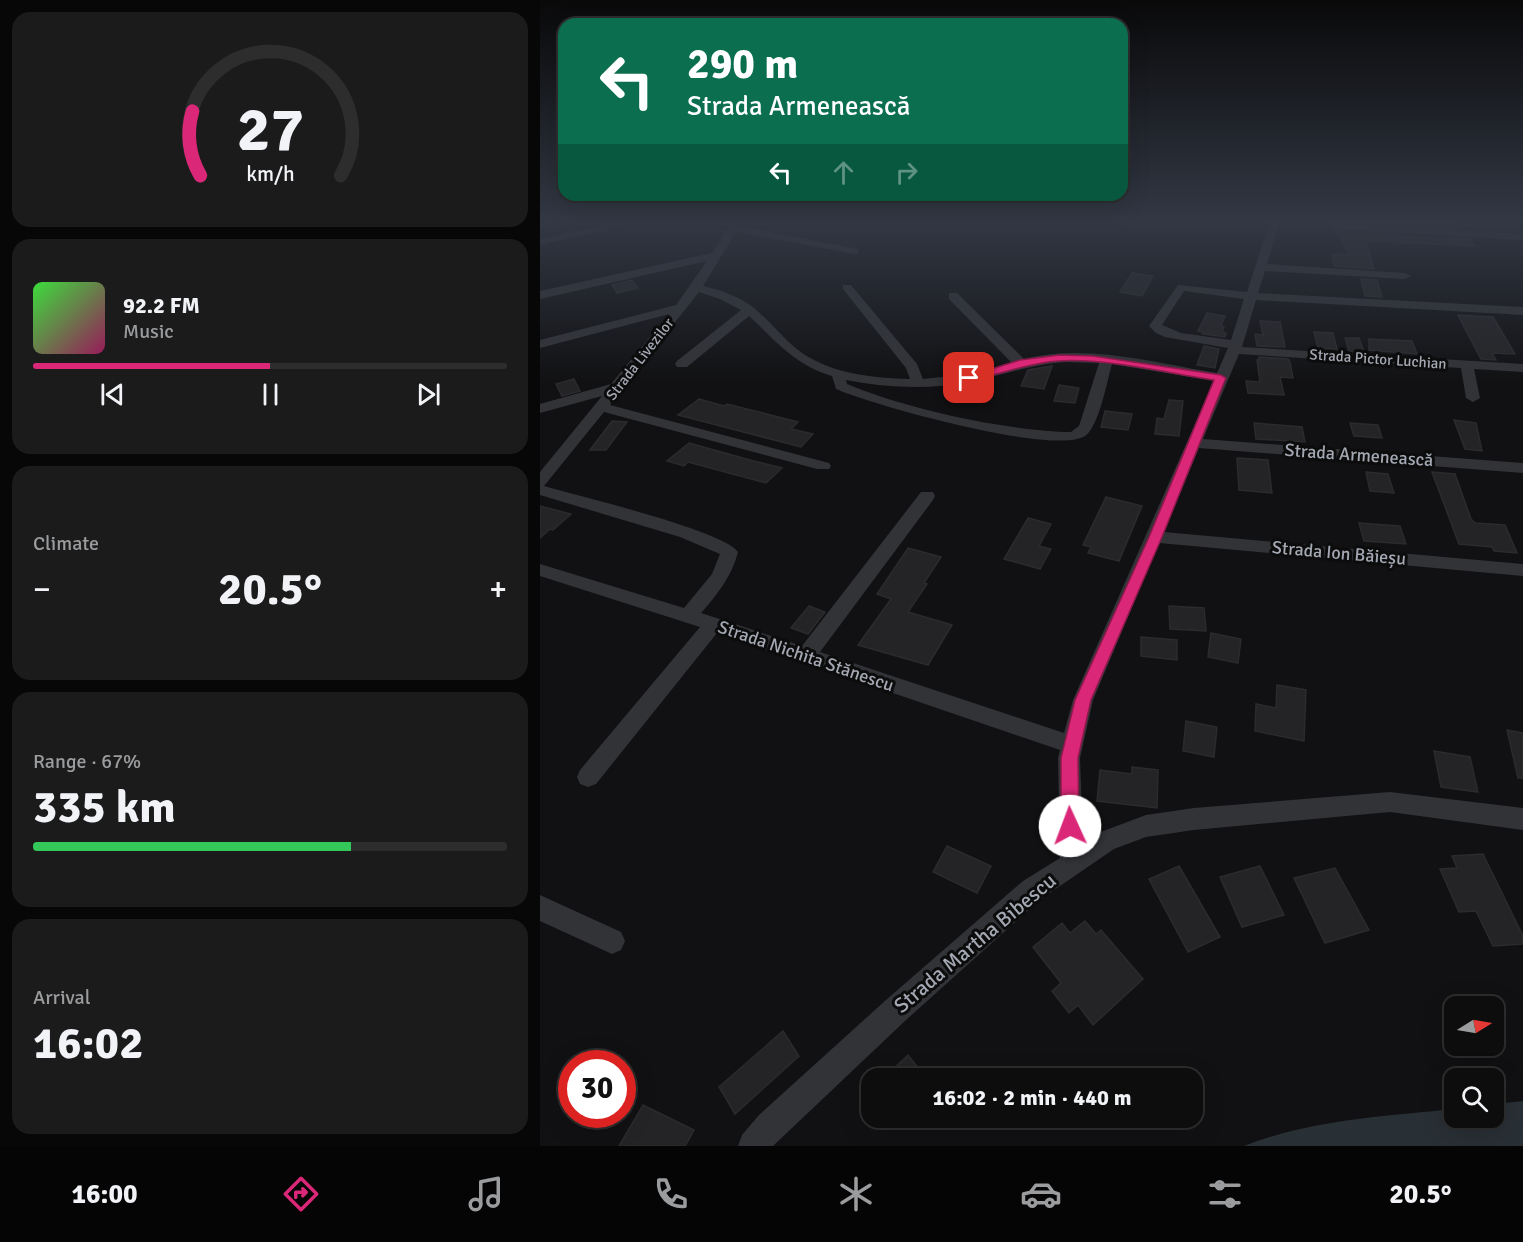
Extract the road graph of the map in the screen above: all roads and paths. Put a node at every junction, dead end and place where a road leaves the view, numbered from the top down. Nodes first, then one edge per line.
1 (632, 274) edge
2 (704, 274) edge
3 (1259, 274) edge
4 (1381, 274) edge
5 (1405, 276) dead end
6 (847, 287) dead end
7 (696, 288) junction
8 (540, 295) edge
9 (1253, 295) junction
10 (953, 296) dead end
11 (681, 307) junction
12 (749, 310) junction
13 (1523, 310) edge
14 (540, 344) edge
15 (1235, 347) junction
16 (1106, 361) junction
17 (1020, 363) junction
18 (682, 364) dead end
19 (1467, 365) junction
20 (1523, 368) edge
21 (838, 374) junction
22 (1221, 378) junction
23 (896, 383) junction
24 (918, 383) junction
25 (620, 386) junction
26 (1473, 398) dead end
27 (883, 402) junction
28 (602, 407) junction
29 (540, 409) edge
30 (1194, 443) junction
31 (823, 466) dead end
32 (1523, 468) edge
33 (540, 482) edge
34 (540, 490) edge
35 (927, 496) dead end
36 (1155, 537) junction
37 (540, 570) edge
38 (1523, 570) edge
39 (687, 617) junction
40 (713, 624) junction
41 (805, 657) junction
42 (1071, 745) junction
43 (588, 777) dead end
44 (1523, 819) edge
45 (1072, 863) junction
46 (540, 908) edge
47 (612, 941) dead end
48 (753, 1146) edge

1 - 8 street
2 - 7 street, Strada Livezilor
3 - 9 street
4 - 5 street
6 - 24 street
7 - 11 street, Strada Livezilor
7 - 12 street
9 - 13 street
9 - 15 street
9 - 15 street, Strada Pictor Luchian
10 - 17 street
11 - 14 street
11 - 25 street, Strada Livezilor
12 - 18 street
12 - 21 street
15 - 19 street, Strada Pictor Luchian
15 - 22 street
16 - 17 street
16 - 22 street
16 - 27 street
17 - 24 street
19 - 20 street, Strada Pictor Luchian
19 - 26 street
21 - 23 street
21 - 27 street
22 - 30 street
23 - 24 street
23 - 27 street
25 - 28 street, Strada Livezilor
25 - 29 street
28 - 31 street, Strada Livezilor
28 - 33 street, Strada Livezilor
30 - 32 street, Strada Armenească
30 - 36 street
34 - 39 street
35 - 41 street
36 - 38 street, Strada Ion Băieșu
36 - 42 street
37 - 39 street, Strada Nichita Stănescu
39 - 40 street, Strada Nichita Stănescu
40 - 41 street, Strada Nichita Stănescu
40 - 43 street
41 - 42 street, Strada Nichita Stănescu
42 - 45 street
44 - 45 street, Strada Martha Bibescu
45 - 48 street, Strada Martha Bibescu
46 - 47 street

